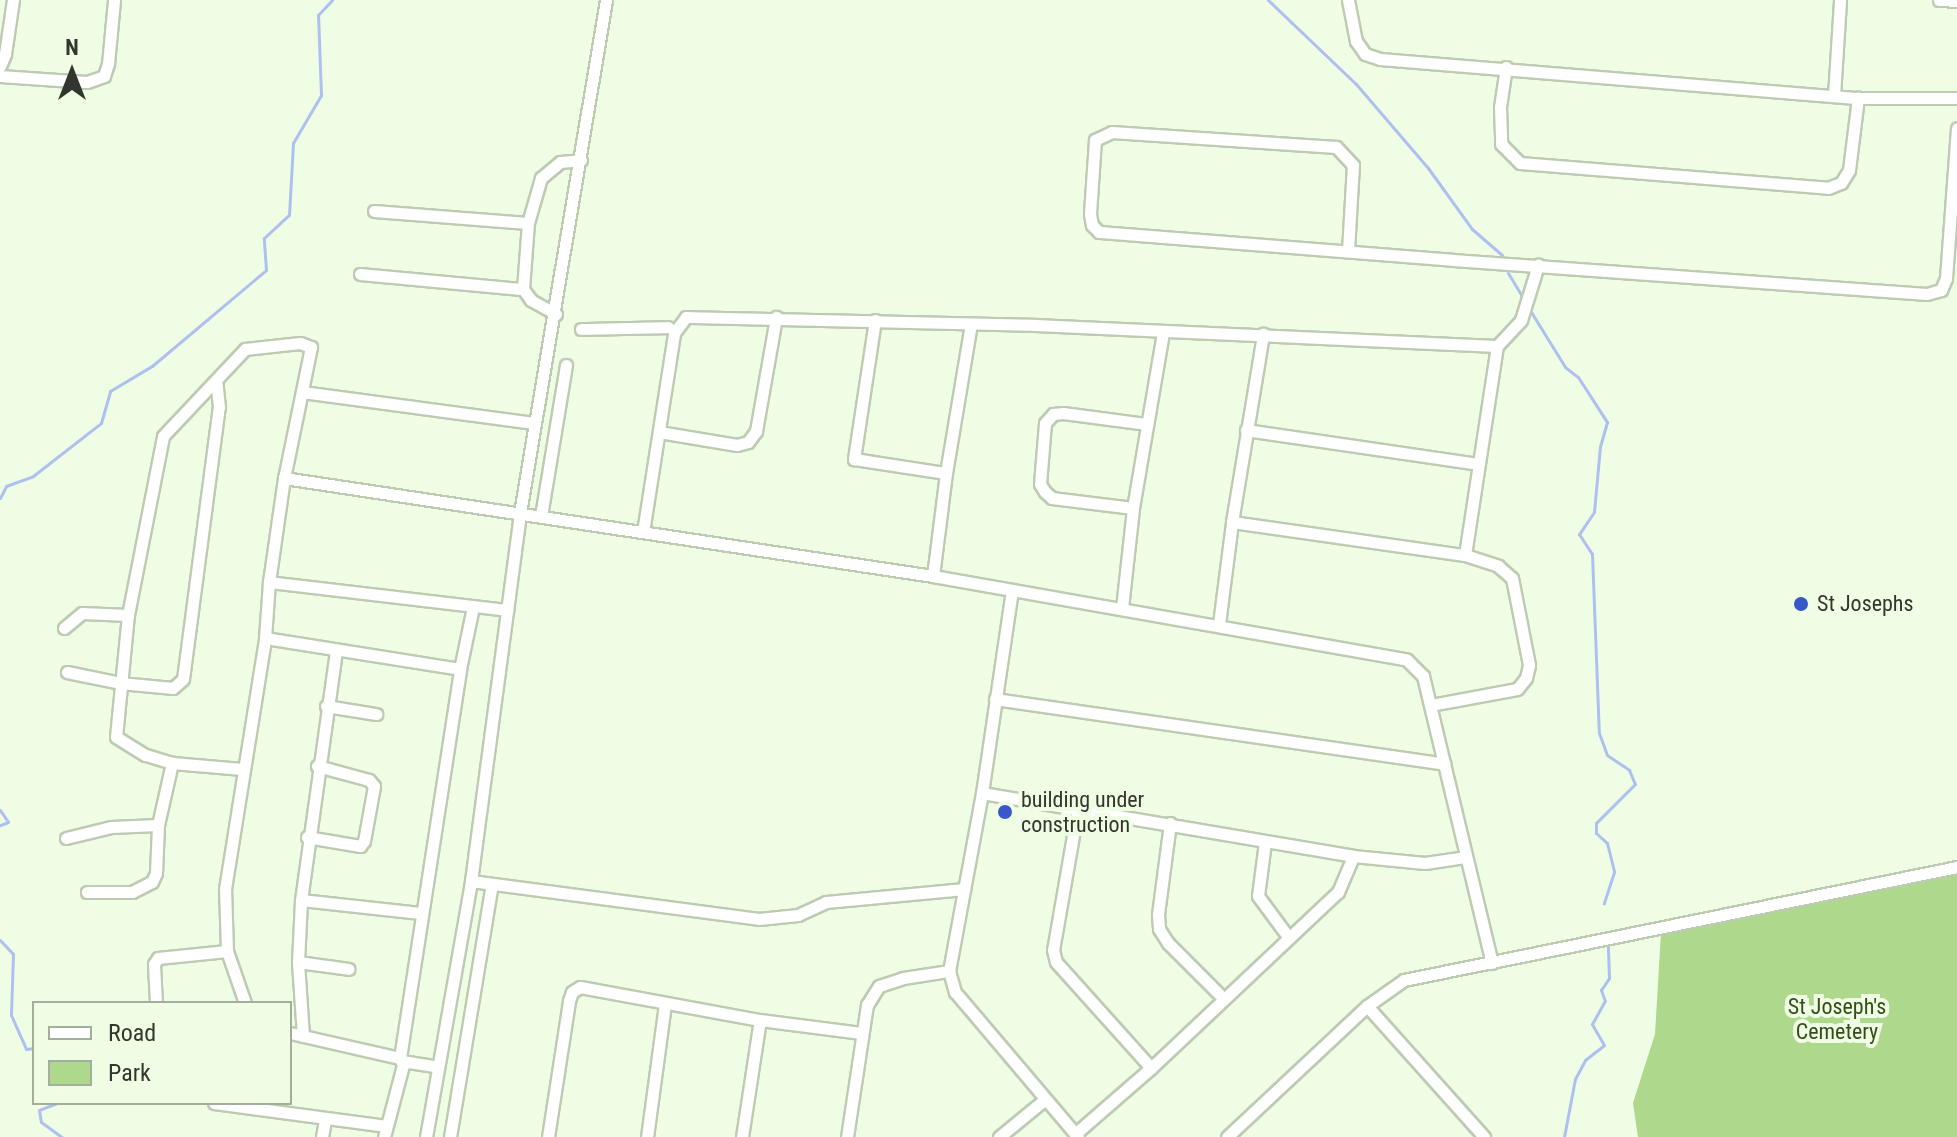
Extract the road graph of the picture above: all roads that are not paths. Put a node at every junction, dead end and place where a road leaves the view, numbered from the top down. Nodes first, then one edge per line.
1 (13, 0) edge
2 (114, 0) edge
3 (606, 0) edge
4 (1348, 0) edge
5 (1840, 0) edge
6 (1939, 0) edge
7 (1957, 1) edge
8 (5, 54) junction
9 (0, 66) edge
10 (1506, 67) junction
11 (0, 76) edge
12 (20, 76) junction
13 (1834, 96) junction
14 (1858, 98) junction
15 (1957, 98) edge
16 (1957, 128) edge
17 (581, 160) junction
18 (374, 211) dead end
19 (528, 223) junction
20 (1348, 251) junction
21 (1538, 265) junction
22 (360, 274) dead end
23 (523, 289) junction
24 (556, 314) junction
25 (776, 317) junction
26 (875, 320) junction
27 (971, 324) junction
28 (668, 327) dead end
29 (581, 329) dead end
30 (1163, 332) junction
31 (1263, 334) junction
32 (1497, 346) junction
33 (566, 365) dead end
34 (216, 380) junction
35 (302, 392) junction
36 (534, 423) junction
37 (1147, 424) junction
38 (1246, 430) junction
39 (659, 432) junction
40 (1478, 464) junction
41 (946, 473) junction
42 (284, 478) junction
43 (1133, 508) junction
44 (520, 513) junction
45 (541, 516) junction
46 (1232, 522) junction
47 (643, 532) junction
48 (1465, 555) junction
49 (933, 576) junction
50 (269, 582) junction
51 (1012, 590) junction
52 (473, 607) junction
53 (1122, 608) junction
54 (507, 610) junction
55 (128, 615) junction
56 (1219, 624) junction
57 (64, 628) dead end
58 (265, 638) junction
59 (336, 650) junction
60 (460, 669) junction
61 (67, 672) dead end
62 (120, 683) junction
63 (995, 699) junction
64 (1431, 705) junction
65 (326, 706) junction
66 (376, 714) dead end
67 (172, 763) junction
68 (1444, 764) junction
69 (317, 766) junction
70 (242, 769) junction
71 (982, 793) junction
72 (1078, 807) junction
73 (1170, 823) junction
74 (158, 825) junction
75 (307, 837) junction
76 (66, 838) dead end
77 (1265, 842) junction
78 (1353, 856) junction
79 (1465, 857) junction
80 (1957, 867) edge
81 (471, 881) junction
82 (492, 884) junction
83 (964, 889) junction
84 (87, 892) dead end
85 (301, 900) junction
86 (420, 913) junction
87 (1289, 938) junction
88 (227, 951) junction
89 (298, 962) junction
90 (1492, 963) junction
91 (349, 969) dead end
92 (949, 971) junction
93 (1224, 999) junction
94 (156, 1001) edge
95 (244, 1001) edge
96 (665, 1004) junction
97 (1367, 1006) junction
98 (760, 1020) junction
99 (292, 1033) edge
100 (861, 1033) junction
101 (303, 1036) junction
102 (401, 1060) junction
103 (438, 1067) junction
104 (1151, 1068) junction
105 (1044, 1100) junction
106 (227, 1105) edge
107 (325, 1120) junction
108 (385, 1131) edge
109 (1076, 1136) edge
110 (322, 1137) edge
111 (426, 1137) edge
112 (450, 1137) edge
113 (548, 1137) edge
114 (647, 1137) edge
115 (742, 1137) edge
116 (847, 1137) edge
117 (999, 1137) edge
118 (1227, 1137) edge
119 (1484, 1137) edge

1 - 8 street
2 - 12 street
3 - 17 street
4 - 10 street
5 - 13 street
6 - 7 street
8 - 9 street
8 - 12 street
10 - 13 street
10 - 14 street
11 - 12 street
13 - 14 street
14 - 15 street
16 - 21 street
17 - 19 street
17 - 24 street
18 - 19 street
19 - 23 street
20 - 20 street
20 - 21 street
21 - 32 street
22 - 23 street
23 - 24 street
24 - 36 street
25 - 26 street
25 - 39 street
25 - 39 street
26 - 27 street
26 - 41 street
27 - 30 street
27 - 41 street
28 - 29 street
30 - 31 street
30 - 37 street
31 - 32 street
31 - 38 street
32 - 40 street
33 - 45 street
34 - 35 street
34 - 55 street
34 - 62 street
35 - 36 street
35 - 42 street
36 - 44 street
37 - 43 street
37 - 43 street
38 - 40 street
38 - 46 street
39 - 47 street
40 - 48 street
41 - 49 street
42 - 44 street
42 - 50 street
43 - 53 street
44 - 45 street
44 - 54 street
45 - 47 street
46 - 48 street
46 - 56 street
47 - 49 street
48 - 64 street
49 - 51 street
50 - 52 street
50 - 58 street
51 - 53 street
51 - 63 street
52 - 54 street
52 - 60 street
53 - 56 street
54 - 81 street
55 - 57 street
55 - 62 street
56 - 64 street
58 - 59 street
58 - 70 street
59 - 60 street
59 - 65 street
60 - 86 street
61 - 62 street
62 - 67 street
63 - 68 street
63 - 71 street
64 - 68 street
65 - 66 street
65 - 69 street
67 - 70 street
67 - 74 street
68 - 79 street
69 - 75 street
69 - 75 street
70 - 88 street
71 - 72 street
71 - 83 street
72 - 73 street
72 - 104 street
73 - 77 street
73 - 93 street
74 - 76 street
74 - 84 street
75 - 85 street
77 - 78 street
77 - 87 street
78 - 79 street
78 - 87 street
79 - 90 street
80 - 90 street
81 - 82 street
81 - 103 street
82 - 83 street
82 - 112 street
83 - 92 street
85 - 86 street
85 - 89 street
86 - 102 street
87 - 93 street
88 - 94 street
88 - 95 street
89 - 91 street
89 - 101 street
90 - 97 street
92 - 100 street
92 - 105 street
93 - 104 street
96 - 98 street
96 - 113 street
96 - 114 street
97 - 118 street
97 - 119 street
98 - 100 street
98 - 115 street
99 - 101 street
100 - 116 street
101 - 102 street
102 - 103 street
102 - 108 street
103 - 111 street
104 - 109 street
105 - 109 street
105 - 117 street
106 - 107 street
107 - 108 street
107 - 110 street

